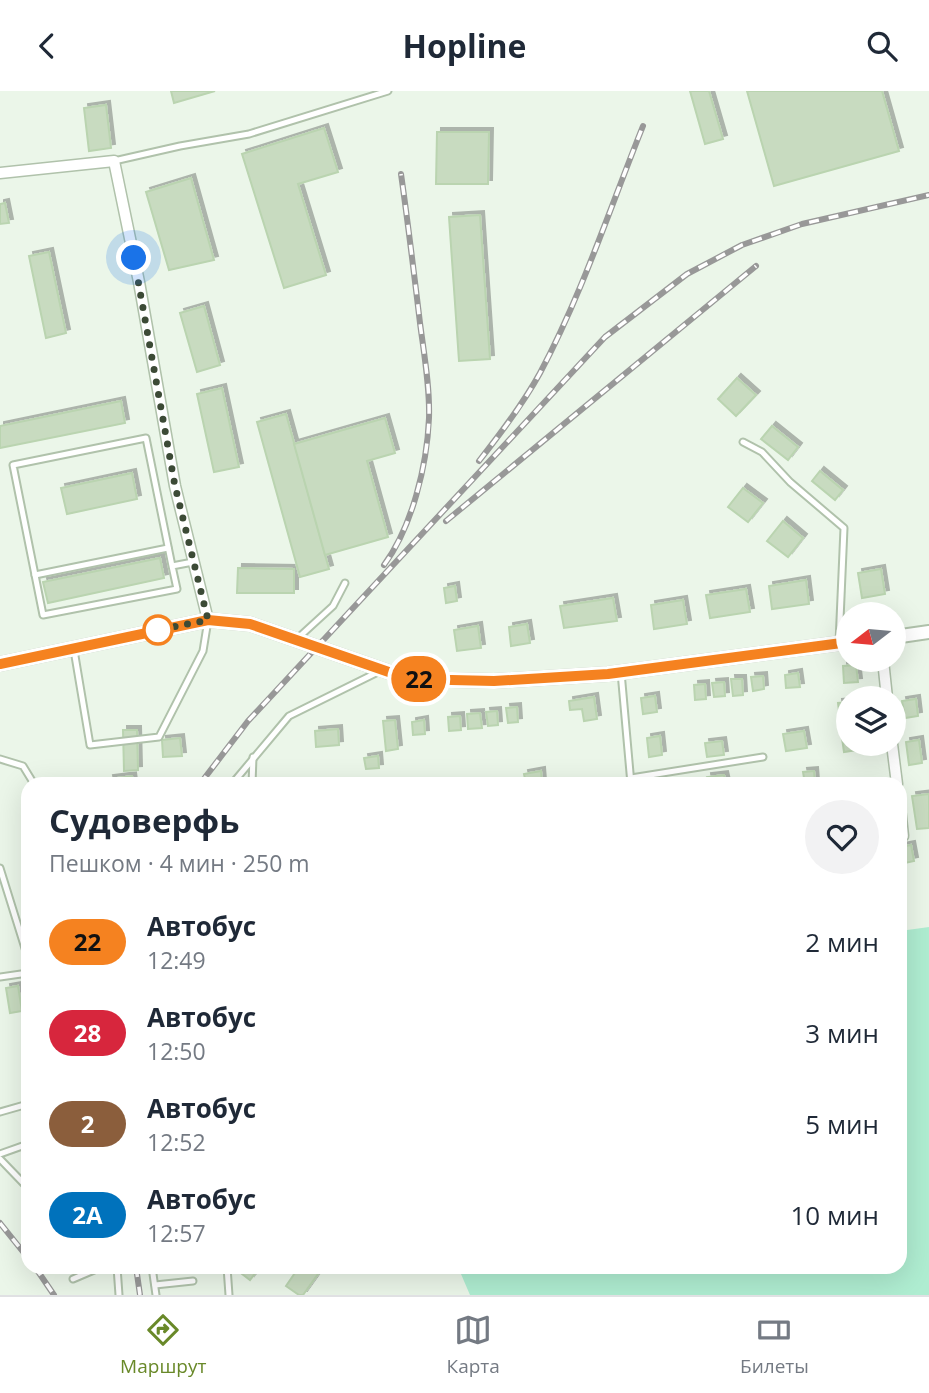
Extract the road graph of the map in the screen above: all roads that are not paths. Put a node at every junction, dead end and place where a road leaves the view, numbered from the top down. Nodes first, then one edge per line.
1 (388, 91) edge
2 (114, 161) junction
3 (0, 173) edge
4 (743, 442) dead end
5 (168, 548) junction
6 (193, 562) junction
7 (172, 566) junction
8 (35, 575) junction
9 (345, 583) dead end
10 (844, 602) edge
11 (208, 620) junction
12 (929, 632) edge
13 (906, 635) edge
14 (295, 640) junction
15 (836, 643) edge
16 (73, 647) junction
17 (0, 664) edge
18 (383, 670) junction
19 (621, 672) junction
20 (894, 756) edge
21 (253, 757) junction
22 (763, 757) dead end
23 (0, 759) edge
24 (30, 777) edge
25 (238, 777) edge
26 (252, 777) edge
27 (631, 777) edge
28 (653, 777) edge
29 (896, 777) edge
30 (0, 868) edge
31 (21, 936) edge
32 (21, 974) edge
33 (0, 977) edge
34 (21, 1106) edge
35 (0, 1112) edge
36 (21, 1147) edge
37 (0, 1156) edge
38 (21, 1179) edge
39 (85, 1274) edge
40 (118, 1274) edge
41 (153, 1274) edge
42 (227, 1274) edge
43 (73, 1279) dead end
44 (194, 1281) dead end
45 (155, 1285) junction
46 (120, 1295) edge
47 (156, 1295) edge
48 (229, 1295) edge

1 - 2 lane
2 - 3 street
2 - 6 street
4 - 10 lane
5 - 7 lane
5 - 8 lane
5 - 8 lane
6 - 7 lane
6 - 11 street
7 - 8 lane
9 - 14 lane
11 - 14 street
11 - 16 street
11 - 16 lane
12 - 13 street
14 - 18 street
15 - 19 street
16 - 17 street
18 - 19 street
18 - 21 lane
19 - 27 lane
20 - 29 street
21 - 25 lane
21 - 26 lane
22 - 28 lane
23 - 24 lane
30 - 31 lane
32 - 33 lane
34 - 35 lane
36 - 37 lane
37 - 38 lane
39 - 43 lane
40 - 46 lane
41 - 45 lane
42 - 48 lane
44 - 45 lane
45 - 47 lane

